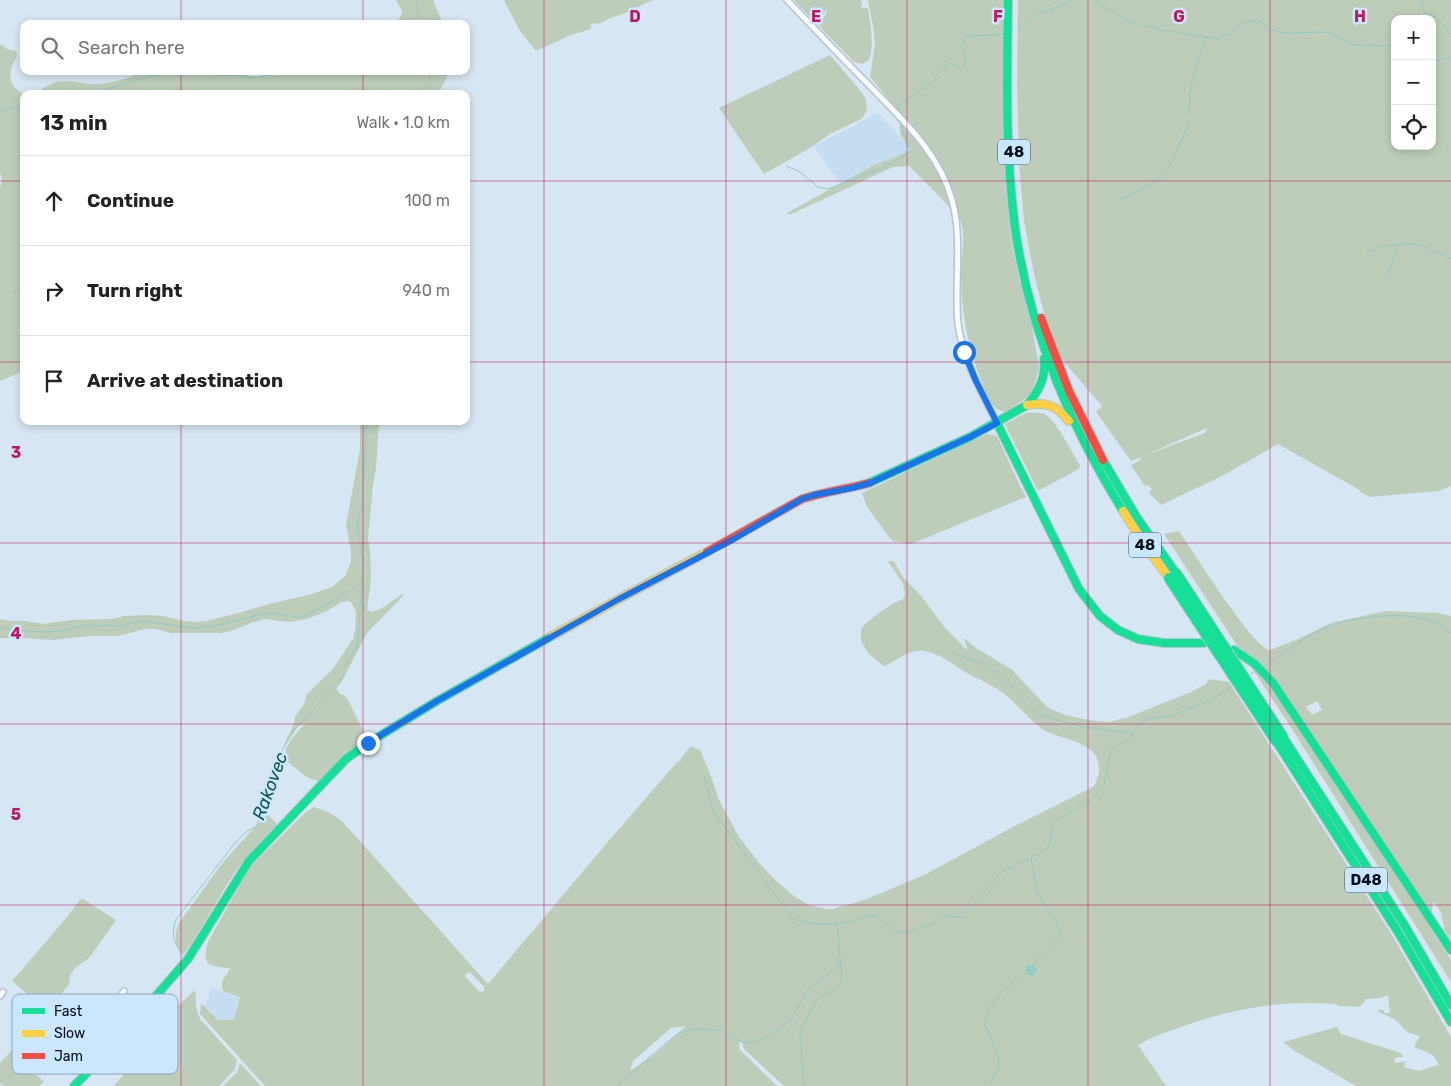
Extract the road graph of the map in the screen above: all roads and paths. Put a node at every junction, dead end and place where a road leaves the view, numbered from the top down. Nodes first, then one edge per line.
1 (787, 0) edge
2 (1008, 0) edge
3 (1014, 0) edge
4 (1039, 334) junction
5 (1027, 405) junction
6 (997, 423) junction
7 (1079, 434) junction
8 (1173, 576) junction
9 (1204, 643) dead end
10 (1234, 650) dead end
11 (1280, 739) junction
12 (1451, 950) edge
13 (124, 991) dead end
14 (122, 994) edge
15 (158, 994) edge
16 (1451, 1004) edge
17 (1451, 1022) edge
18 (87, 1074) edge
19 (84, 1077) joint
20 (74, 1086) edge

1 - 6 street
2 - 4 main road, 48
3 - 8 main road, 48
4 - 5 main road, 48
4 - 7 main road, 48
5 - 6 main road
5 - 7 main road, 48
6 - 9 main road
6 - 15 main road
7 - 8 main road, 48
8 - 11 main road, D48, bridge
10 - 12 main road
11 - 16 main road, D48
11 - 17 main road, D48
13 - 14 street
18 - 19 main road
19 - 20 main road

